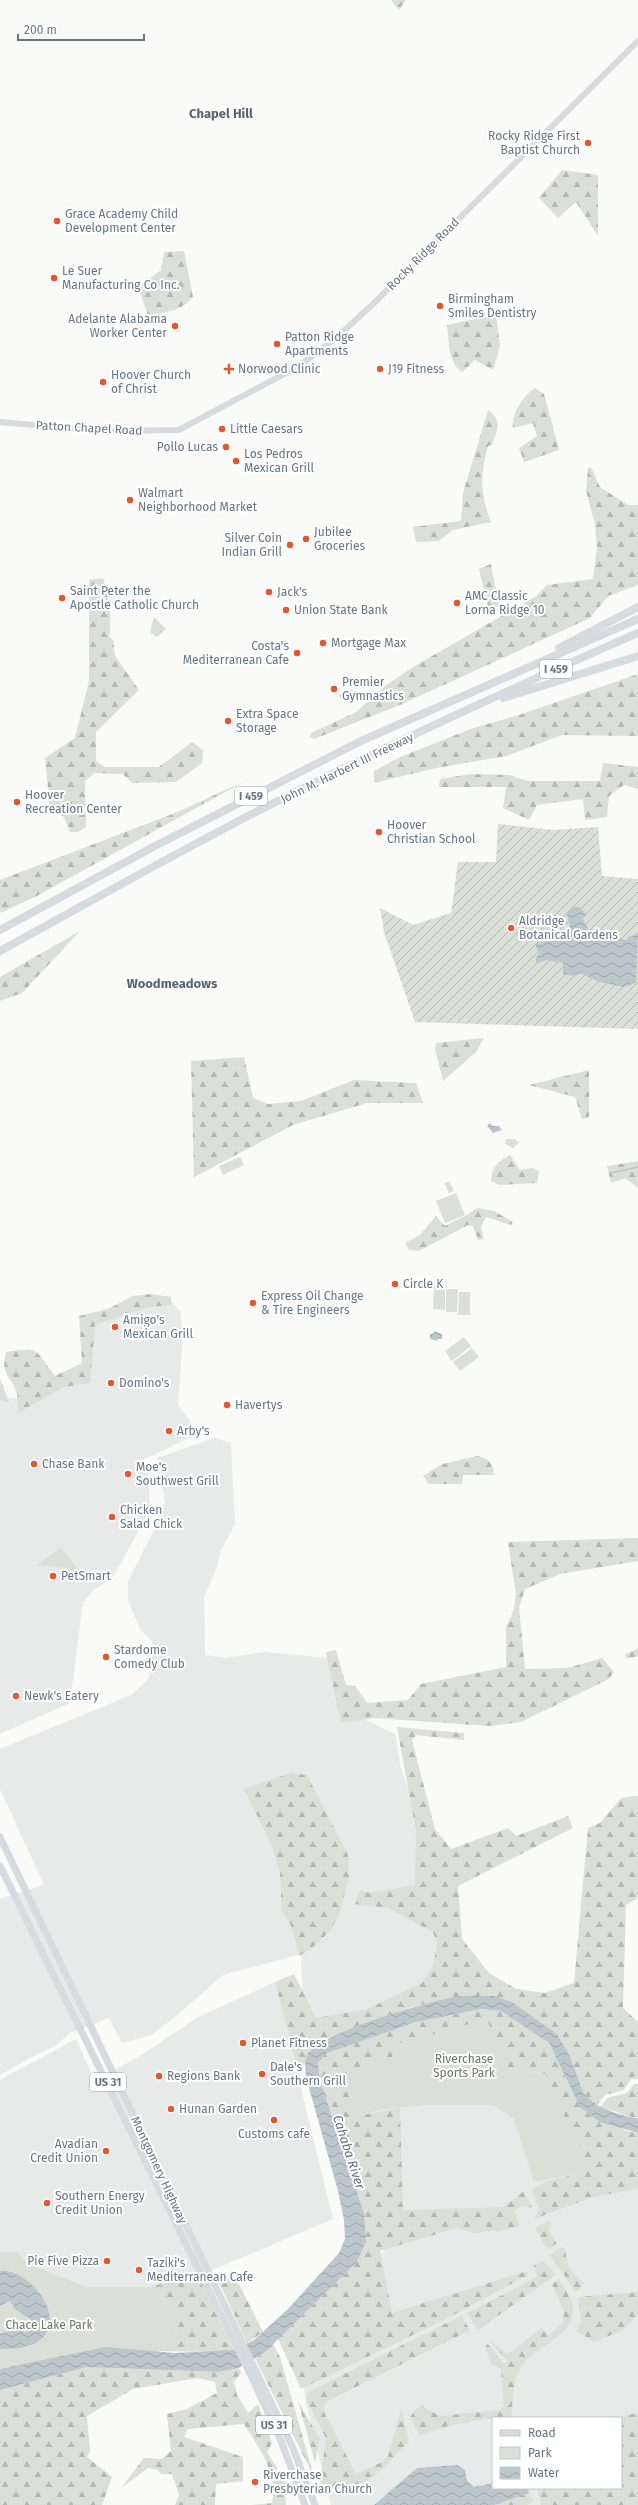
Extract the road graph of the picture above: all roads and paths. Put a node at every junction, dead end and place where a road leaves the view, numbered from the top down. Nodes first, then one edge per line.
1 (638, 41) edge
2 (0, 422) edge
3 (179, 430) joint
4 (638, 607) edge
5 (638, 618) edge
6 (638, 633) edge
7 (638, 656) edge
8 (496, 681) junction
9 (475, 706) junction
10 (0, 929) edge
11 (0, 952) edge
12 (0, 1837) edge
13 (0, 1866) edge
14 (217, 2298) junction
15 (256, 2378) junction
16 (305, 2505) edge
17 (315, 2505) edge

1 - 3 main road, Rocky Ridge Road
2 - 3 main road, Patton Chapel Road
4 - 8 highway
5 - 8 highway, John M. Harbert III Freeway / I 459
6 - 9 highway, John M. Harbert III Freeway / I 459
7 - 9 highway
8 - 10 highway, John M. Harbert III Freeway / I 459
9 - 11 highway, John M. Harbert III Freeway / I 459
12 - 14 main road, Montgomery Highway / US 31
13 - 14 main road, Montgomery Highway / US 31
14 - 15 main road, Montgomery Highway / US 31
15 - 16 main road, Montgomery Highway / US 31
15 - 17 main road, Montgomery Highway / US 31

